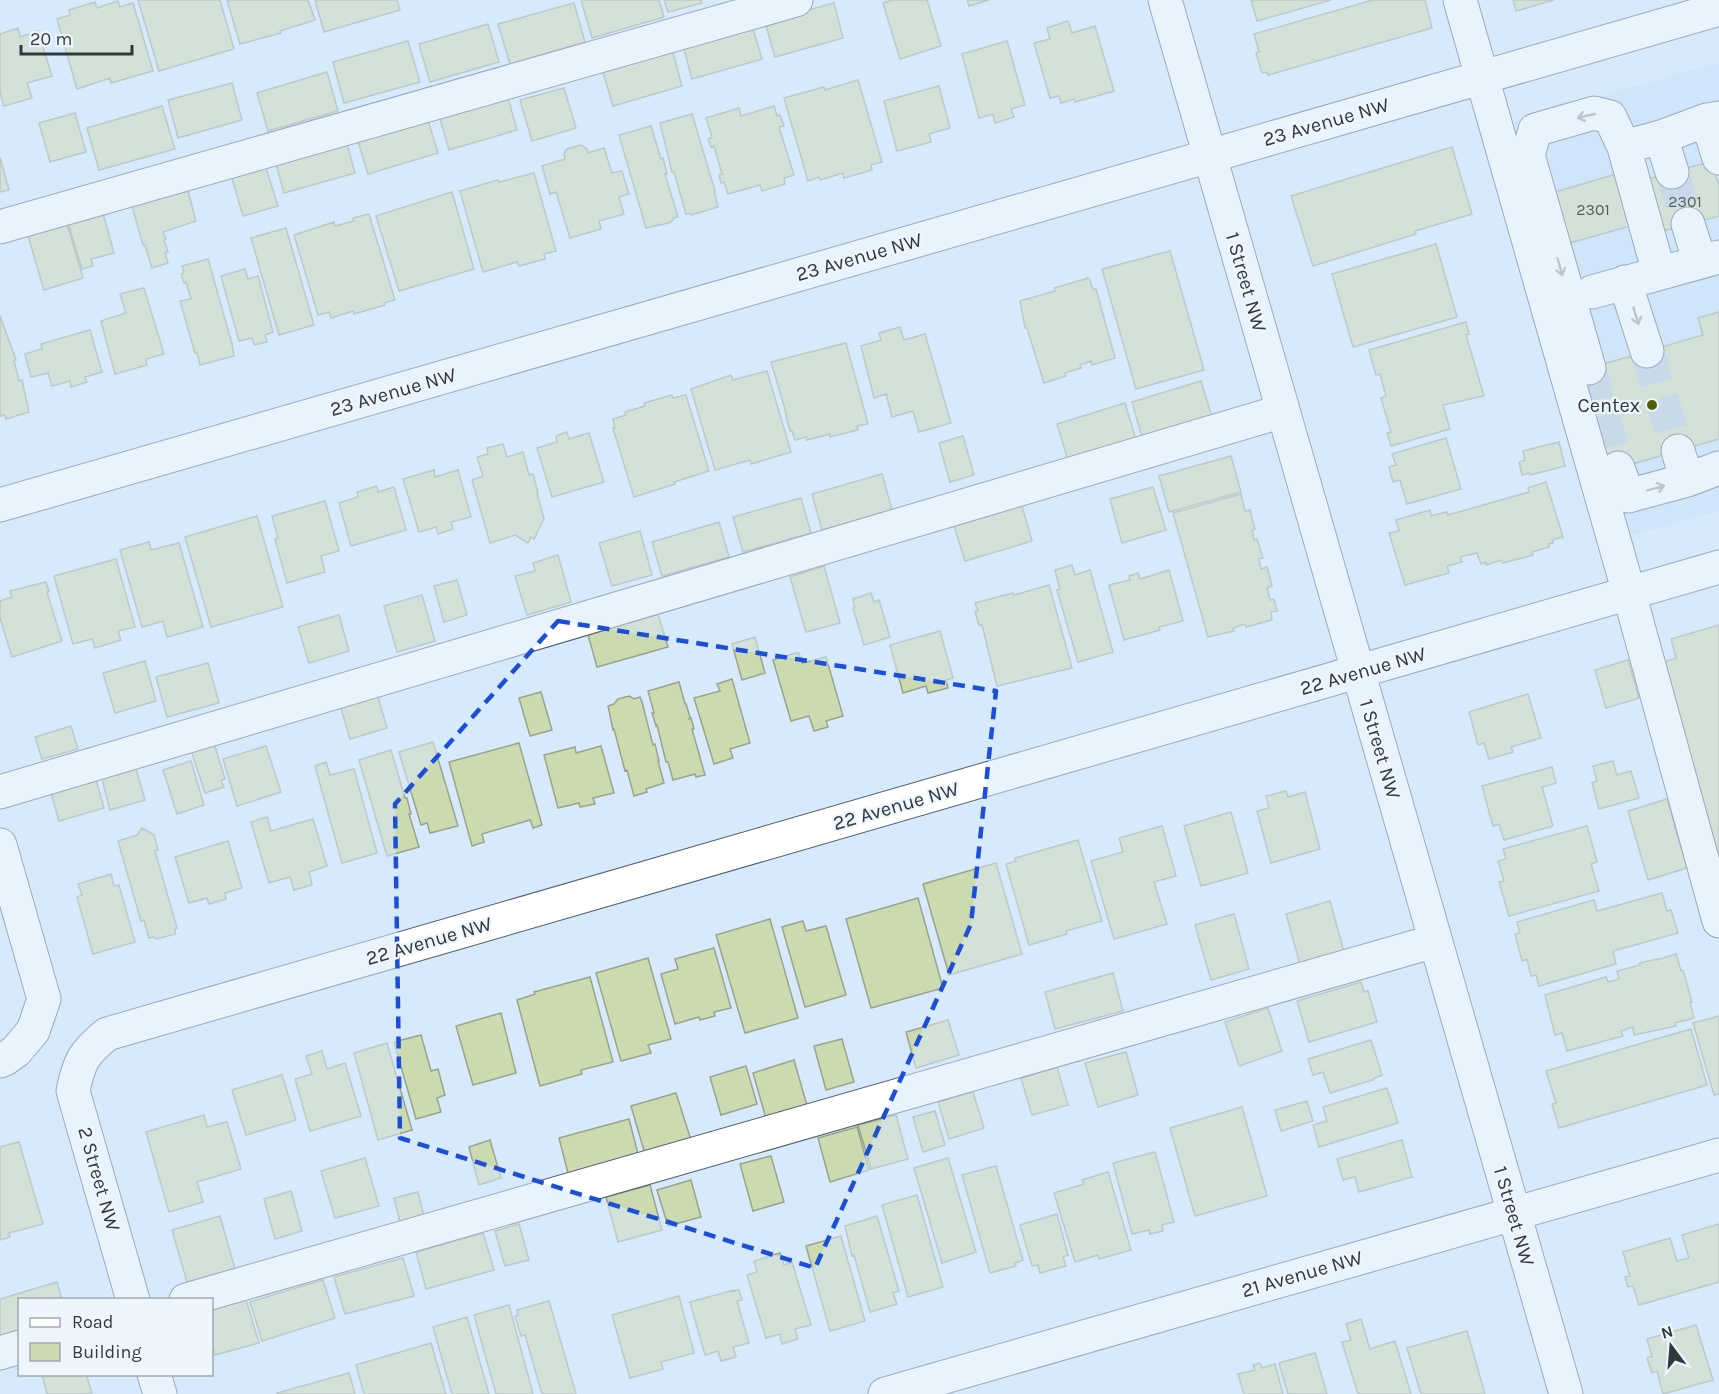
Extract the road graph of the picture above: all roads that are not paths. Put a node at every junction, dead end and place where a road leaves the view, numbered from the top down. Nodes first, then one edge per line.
1 (796, 0) edge
2 (1165, 0) edge
3 (1460, 0) edge
4 (1719, 9) edge
5 (1481, 78) junction
6 (1713, 119) edge
7 (1661, 137) junction
8 (1624, 147) junction
9 (1210, 156) junction
10 (1719, 158) edge
11 (1672, 172) tunnel mouth
12 (1688, 224) tunnel mouth
13 (0, 227) edge
14 (1709, 259) edge
15 (1659, 273) junction
16 (1625, 282) junction
17 (1592, 292) dead end
18 (1647, 351) tunnel mouth
19 (1589, 368) tunnel mouth
20 (1283, 411) junction
21 (1618, 468) tunnel mouth
22 (1719, 468) edge
23 (0, 505) edge
24 (1719, 567) edge
25 (1629, 593) junction
26 (1358, 672) junction
27 (0, 792) edge
28 (0, 845) edge
29 (1719, 921) edge
30 (1436, 941) junction
31 (83, 1060) joint
32 (0, 1061) edge
33 (1719, 1155) edge
34 (1514, 1214) junction
35 (133, 1298) edge
36 (189, 1298) edge
37 (18, 1348) edge
38 (0, 1353) edge
39 (155, 1376) edge
40 (160, 1394) edge
41 (885, 1394) edge
42 (1566, 1394) edge

1 - 13 street
2 - 9 street, 1 Street NW
3 - 5 street
4 - 5 street, 23 Avenue NW
5 - 9 street, 23 Avenue NW
5 - 25 street
6 - 7 street
6 - 10 street
7 - 8 street
7 - 11 street
8 - 15 street
8 -> 19 street
9 - 20 street, 1 Street NW
9 - 23 street, 23 Avenue NW
12 - 14 street
14 - 15 street
15 - 16 street
16 - 17 street
16 -> 18 street
20 - 26 street, 1 Street NW
20 - 27 street
21 -> 22 street
24 - 25 street, 22 Avenue NW
25 - 26 street, 22 Avenue NW
25 - 29 street
26 - 30 street, 1 Street NW
26 - 31 street, 22 Avenue NW
28 - 32 street
30 - 34 street, 1 Street NW
30 - 36 street
31 - 35 street, 2 Street NW
33 - 34 street, 21 Avenue NW
34 - 41 street, 21 Avenue NW
34 - 42 street, 1 Street NW
37 - 38 street
39 - 40 street

